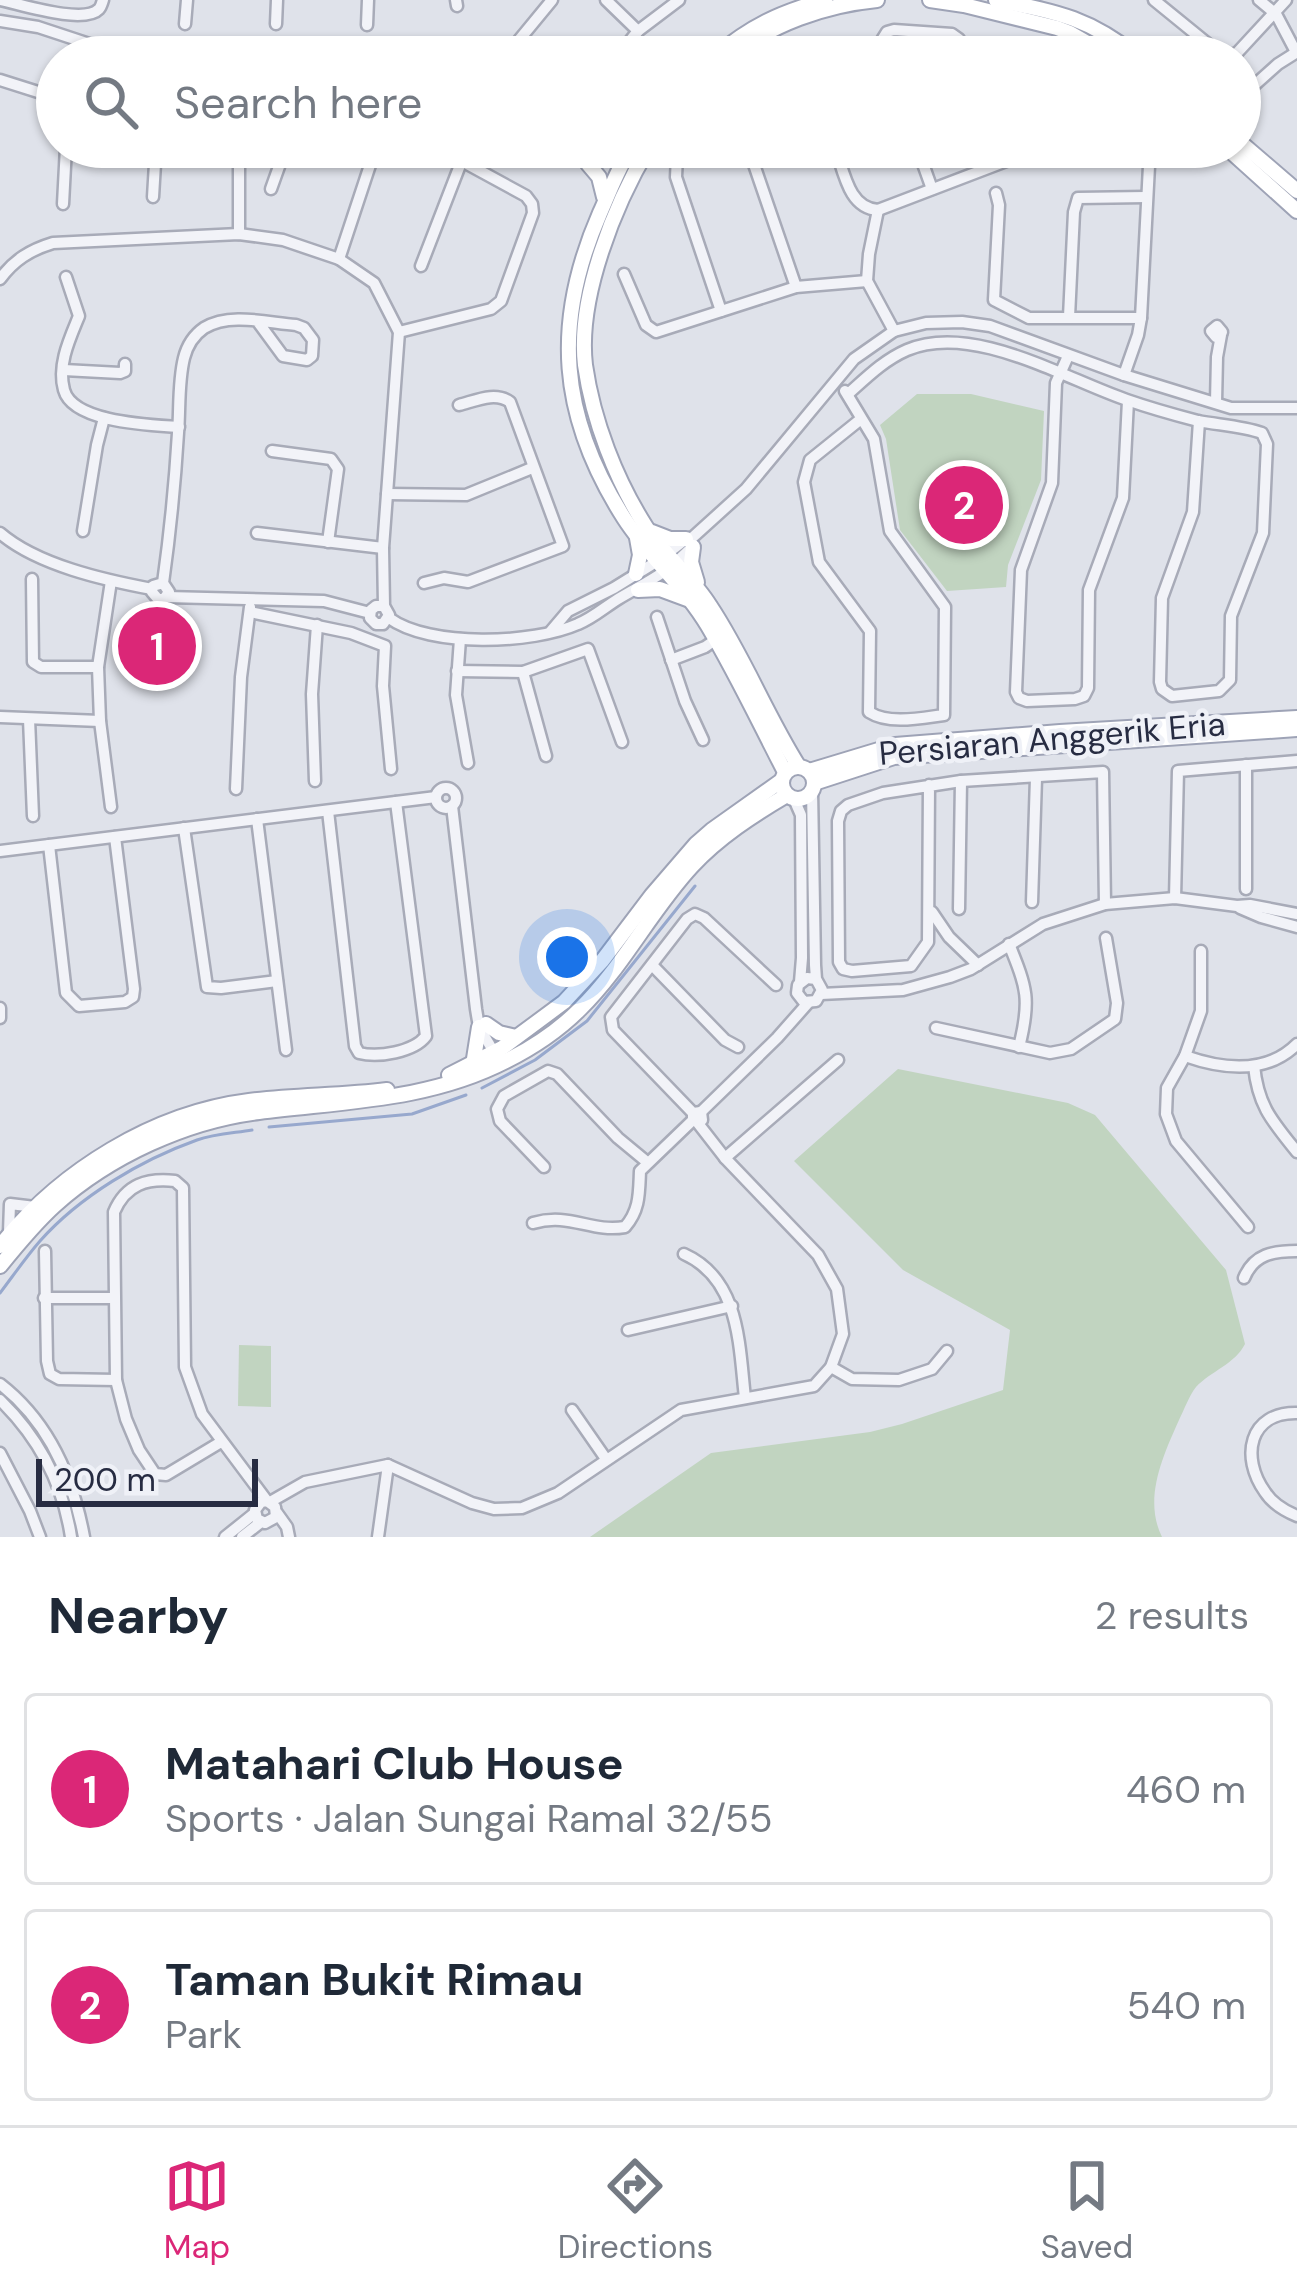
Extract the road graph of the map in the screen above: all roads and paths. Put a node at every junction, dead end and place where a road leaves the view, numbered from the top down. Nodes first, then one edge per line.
1 (0, 0) edge
2 (187, 0) edge
3 (277, 0) edge
4 (368, 0) edge
5 (552, 0) edge
6 (606, 0) edge
7 (679, 0) edge
8 (825, 0) edge
9 (877, 0) edge
10 (931, 0) edge
11 (996, 0) edge
12 (1154, 0) edge
13 (1259, 0) edge
14 (1286, 0) edge
15 (36, 5) edge
16 (101, 5) edge
17 (799, 7) edge
18 (1276, 14) junction
19 (0, 21) edge
20 (185, 24) dead end
21 (276, 24) dead end
22 (367, 25) dead end
23 (33, 26) junction
24 (638, 31) junction
25 (64, 36) edge
26 (522, 36) edge
27 (634, 36) edge
28 (739, 36) edge
29 (761, 36) edge
30 (884, 36) edge
31 (955, 36) edge
32 (1077, 36) edge
33 (1105, 36) edge
34 (1198, 36) edge
35 (1254, 36) edge
36 (1296, 52) edge
37 (1261, 79) edge
38 (0, 80) edge
39 (36, 91) edge
40 (1261, 160) edge
41 (65, 168) edge
42 (154, 168) edge
43 (239, 168) edge
44 (278, 168) edge
45 (369, 168) edge
46 (459, 168) edge
47 (476, 168) edge
48 (591, 168) edge
49 (596, 168) edge
50 (621, 168) edge
51 (637, 168) edge
52 (676, 168) edge
53 (755, 168) edge
54 (843, 168) edge
55 (924, 168) edge
56 (989, 168) edge
57 (1148, 168) edge
58 (1249, 168) edge
59 (633, 174) junction
60 (616, 178) junction
61 (271, 188) dead end
62 (932, 189) junction
63 (1297, 190) edge
64 (996, 193) dead end
65 (152, 197) dead end
66 (1146, 197) junction
67 (63, 204) dead end
68 (603, 208) junction
69 (878, 210) junction
70 (1297, 211) edge
71 (239, 234) junction
72 (0, 254) edge
73 (339, 259) junction
74 (12, 263) junction
75 (421, 266) dead end
76 (624, 274) dead end
77 (66, 277) dead end
78 (0, 279) edge
79 (867, 281) junction
80 (796, 287) junction
81 (721, 311) junction
82 (1069, 317) junction
83 (1141, 319) junction
84 (258, 322) junction
85 (894, 331) junction
86 (399, 332) junction
87 (1216, 335) dead end
88 (1068, 356) junction
89 (125, 364) dead end
90 (64, 370) junction
91 (1060, 373) junction
92 (1124, 375) junction
93 (834, 381) junction
94 (848, 394) junction
95 (1128, 401) junction
96 (1216, 403) junction
97 (459, 405) dead end
98 (1297, 408) edge
99 (104, 418) junction
100 (862, 419) junction
101 (1199, 421) junction
102 (178, 427) junction
103 (272, 451) dead end
104 (532, 468) junction
105 (387, 494) junction
106 (83, 531) dead end
107 (642, 532) junction
108 (0, 533) edge
109 (257, 533) dead end
110 (690, 541) junction
111 (328, 542) junction
112 (383, 548) junction
113 (666, 563) junction
114 (32, 579) dead end
115 (111, 581) junction
116 (637, 582) junction
117 (424, 583) dead end
118 (158, 586) junction
119 (250, 598) junction
120 (697, 598) junction
121 (586, 601) junction
122 (386, 612) junction
123 (250, 613) junction
124 (595, 615) junction
125 (657, 617) dead end
126 (317, 625) junction
127 (551, 631) junction
128 (460, 639) junction
129 (715, 640) junction
130 (671, 660) junction
131 (98, 667) junction
132 (457, 671) junction
133 (523, 672) junction
134 (0, 717) edge
135 (1297, 718) edge
136 (29, 719) junction
137 (100, 721) junction
138 (1297, 729) edge
139 (703, 740) dead end
140 (622, 742) dead end
141 (546, 756) dead end
142 (1297, 761) edge
143 (468, 763) dead end
144 (1246, 765) junction
145 (391, 769) dead end
146 (1036, 778) junction
147 (315, 782) dead end
148 (798, 782) junction
149 (961, 782) junction
150 (929, 785) junction
151 (236, 789) dead end
152 (396, 802) junction
153 (112, 807) dead end
154 (328, 811) junction
155 (33, 816) dead end
156 (256, 819) junction
157 (184, 828) junction
158 (116, 837) junction
159 (49, 845) junction
160 (0, 851) edge
161 (1246, 889) dead end
162 (815, 890) junction
163 (838, 890) junction
164 (1175, 898) junction
165 (1032, 902) dead end
166 (1105, 904) junction
167 (1237, 906) junction
168 (930, 909) junction
169 (959, 909) dead end
170 (1297, 914) edge
171 (1297, 927) edge
172 (1106, 938) dead end
173 (928, 942) junction
174 (1009, 944) junction
175 (1202, 951) dead end
176 (959, 956) junction
177 (652, 965) junction
178 (974, 967) junction
179 (950, 977) junction
180 (277, 981) junction
181 (776, 985) dead end
182 (819, 986) junction
183 (798, 987) junction
184 (808, 1003) junction
185 (481, 1023) junction
186 (936, 1028) dead end
187 (516, 1036) junction
188 (777, 1038) junction
189 (1297, 1044) edge
190 (738, 1047) dead end
191 (1019, 1047) junction
192 (286, 1050) dead end
193 (502, 1056) junction
194 (1185, 1056) junction
195 (838, 1060) dead end
196 (473, 1065) junction
197 (1254, 1066) junction
198 (696, 1117) junction
199 (1297, 1152) edge
200 (725, 1158) junction
201 (647, 1162) junction
202 (544, 1167) dead end
203 (35, 1207) junction
204 (533, 1223) dead end
205 (1248, 1227) dead end
206 (4, 1240) edge
207 (1297, 1250) edge
208 (45, 1251) dead end
209 (683, 1254) dead end
210 (0, 1265) edge
211 (1244, 1278) dead end
212 (44, 1298) junction
213 (114, 1298) junction
214 (732, 1306) junction
215 (628, 1330) dead end
216 (947, 1351) dead end
217 (831, 1367) junction
218 (116, 1380) junction
219 (0, 1384) edge
220 (745, 1398) junction
221 (0, 1400) edge
222 (572, 1410) dead end
223 (1297, 1413) edge
224 (221, 1442) junction
225 (0, 1454) edge
226 (606, 1459) junction
227 (388, 1465) junction
228 (273, 1507) junction
229 (1297, 1516) edge
230 (258, 1518) junction
231 (40, 1537) edge
232 (71, 1537) edge
233 (84, 1537) edge
234 (225, 1537) edge
235 (242, 1537) edge
236 (289, 1537) edge
237 (378, 1537) edge

1 - 15 street
2 - 20 street
3 - 21 street
4 - 22 street
5 - 26 street
6 - 24 street
7 - 24 street
8 - 17 main road
9 - 17 main road
10 - 32 main road
11 - 33 main road
12 - 34 street
13 - 18 street
14 - 18 street
15 - 16 street
15 - 23 street
17 - 28 main road
17 - 29 main road
18 - 35 street
18 - 36 street
19 - 23 street
23 - 25 street
24 - 27 street
30 - 31 street
36 - 37 street
38 - 39 street
40 - 63 main road
41 - 67 street
42 - 65 street
43 - 71 street
44 - 61 street
45 - 73 street
46 - 75 street
47 - 86 street
48 - 68 main road
49 - 60 main road
50 - 60 main road
51 - 59 main road
52 - 81 street
53 - 80 street
54 - 69 street
55 - 62 street
56 - 62 street
57 - 66 street
58 - 70 main road
59 - 60 main road
59 - 107 main road
60 - 68 main road
62 - 69 street
64 - 82 street
66 - 82 street
66 - 83 street
68 - 107 main road
69 - 79 street
71 - 73 street
71 - 74 street
72 - 74 street
73 - 86 street
74 - 78 street
76 - 81 street
77 - 90 street
79 - 80 street
79 - 85 street
80 - 81 street
82 - 83 street
83 - 92 street
84 - 84 street
84 - 102 street
85 - 88 street
85 - 93 street
86 - 105 street
87 - 96 street
88 - 91 street
88 - 92 street
89 - 90 street
90 - 99 street
91 - 94 street
91 - 95 street
91 - 95 street
92 - 96 street
93 - 94 street
93 - 110 street
94 - 100 street
95 - 101 street
96 - 98 street
97 - 104 street
99 - 102 street
99 - 106 street
100 - 100 street
101 - 101 street
102 - 118 street
103 - 111 street
104 - 105 street
104 - 117 street
105 - 112 street
107 - 110 main road
107 - 113 main road
107 - 116 main road
108 - 115 street
109 - 111 street
110 - 113 street
110 - 120 main road
111 - 112 street
112 - 122 street
113 - 116 street
113 - 120 main road
114 - 131 street
115 - 118 street
115 - 131 street
116 - 120 main road
116 - 121 street
116 - 124 street
118 - 119 street
119 - 122 street
119 - 123 street
120 - 129 main road
120 - 148 main road
121 - 124 street
121 - 127 street
122 - 128 street
123 - 126 street
123 - 151 street
124 - 127 street
125 - 130 street
126 - 145 street
126 - 147 street
127 - 128 street
128 - 132 street
129 - 130 street
129 - 148 main road
130 - 139 street
131 - 137 street
132 - 133 street
132 - 143 street
133 - 140 street
133 - 141 street
134 - 136 street
135 - 148 main road, Persiaran Anggerik Eria
136 - 137 street
136 - 155 street
137 - 153 street
138 - 148 main road, Persiaran Anggerik Eria
142 - 144 street
144 - 161 street
144 - 164 street
146 - 149 street
146 - 165 street
146 - 166 street
148 - 162 street
148 - 183 street
148 - 187 main road, Persiaran Anggerik Eria
148 - 193 main road, Persiaran Anggerik Eria
149 - 150 street
149 - 169 street
150 - 163 street
150 - 168 street
152 - 154 street
152 - 154 street
152 - 185 street
154 - 156 street
156 - 157 street
156 - 180 street
157 - 158 street
157 - 180 street
158 - 159 street
158 - 159 street
159 - 160 street
162 - 163 street
162 - 182 street
163 - 173 street
164 - 166 street
164 - 167 street
166 - 174 street
167 - 170 street
167 - 171 street
168 - 173 street
168 - 178 street
172 - 191 street
173 - 176 street
174 - 178 street
174 - 191 street
175 - 194 street
176 - 178 street
176 - 179 street
177 - 181 street
177 - 190 street
177 - 198 street
178 - 179 street
179 - 182 street
180 - 192 street
182 - 183 street
182 - 184 street
183 - 184 street
183 - 188 street
184 - 188 street
185 - 187 main road
185 - 193 street
185 - 196 main road
186 - 191 street
187 - 193 main road, Persiaran Anggerik Eria
188 - 198 street
189 - 197 street
193 - 196 main road, Persiaran Anggerik Eria
193 - 210 main road, Persiaran Anggerik Eria
194 - 197 street
194 - 205 street
195 - 200 street
196 - 203 main road, Persiaran Anggerik Eria
197 - 199 street
198 - 200 street
198 - 201 street
200 - 217 street
201 - 202 street
201 - 204 street
203 - 206 main road, Persiaran Anggerik Eria
203 - 206 street
207 - 211 street
208 - 212 street
209 - 214 street
212 - 213 street
212 - 218 street
213 - 218 street
213 - 224 street
214 - 215 street
214 - 220 street
216 - 217 street
217 - 220 street
218 - 224 street
219 - 233 street
220 - 226 street
221 - 232 street
222 - 226 street
223 - 229 street
224 - 228 street
225 - 231 street
226 - 227 street
227 - 228 street
227 - 237 street
228 - 230 street
228 - 230 street
228 - 236 street
230 - 234 street
230 - 235 street

